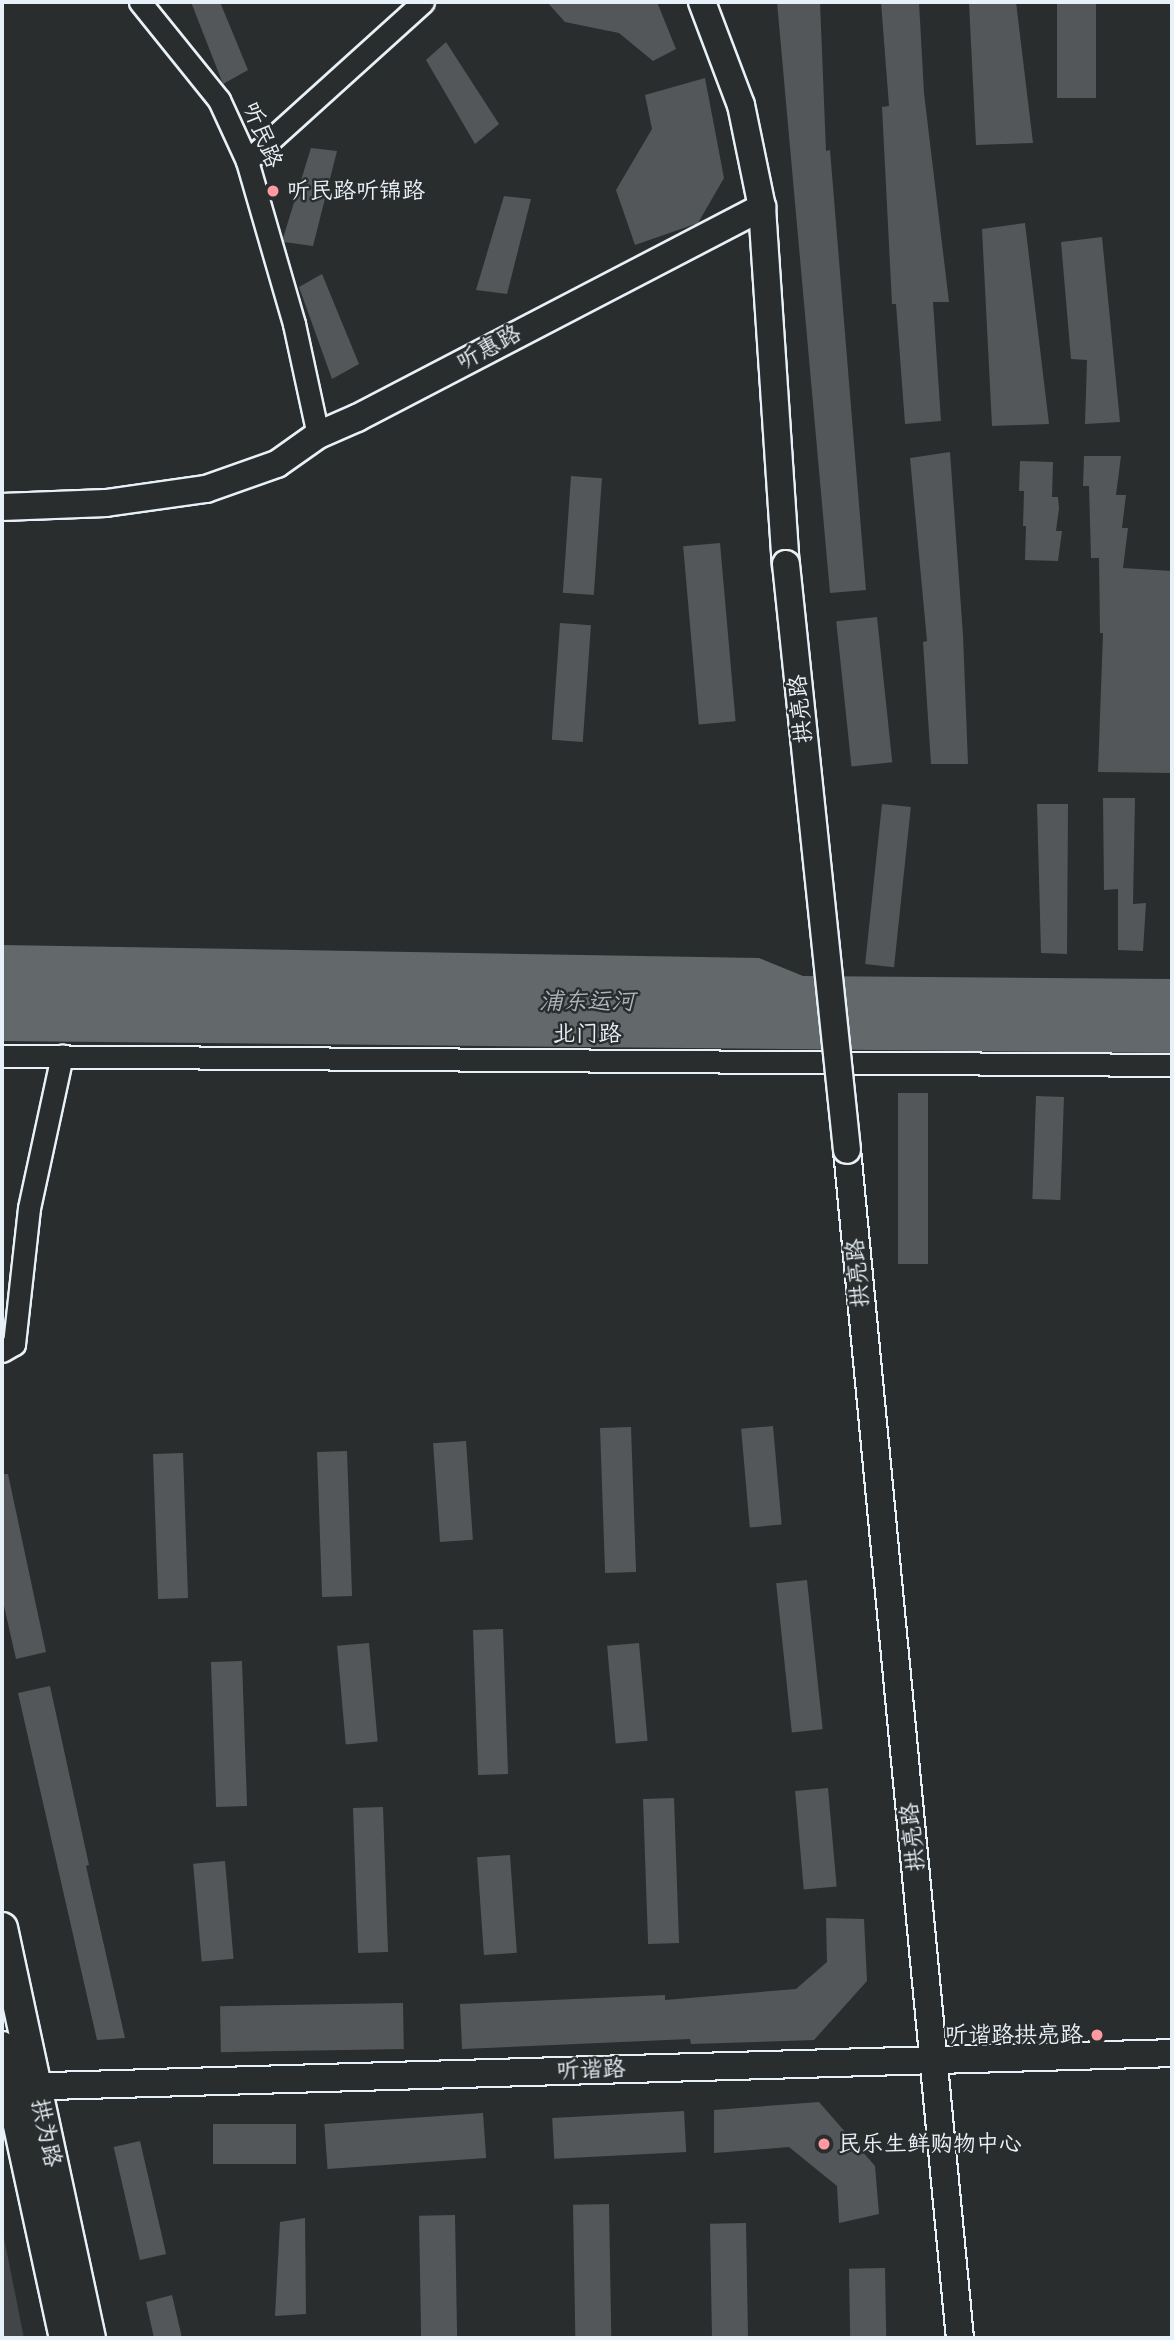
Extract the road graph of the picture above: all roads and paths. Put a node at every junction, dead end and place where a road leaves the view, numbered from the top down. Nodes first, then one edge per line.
1 (140, 2) edge
2 (424, 2) edge
3 (702, 2) edge
4 (247, 161) junction
5 (762, 207) junction
6 (318, 435) junction
7 (2, 507) edge
8 (2, 1056) edge
9 (62, 1056) junction
10 (1172, 1065) edge
11 (2, 1351) edge
12 (2, 1928) edge
13 (2, 2047) edge
14 (1172, 2053) edge
15 (934, 2060) junction
16 (23, 2087) junction
17 (65, 2338) edge
18 (90, 2338) edge
19 (960, 2338) edge

1 - 4 street, 听民路
2 - 4 street
3 - 5 street
4 - 6 street, 听民路
5 - 6 street, 听惠路
5 - 15 street, 拱亮路, bridge
6 - 7 street, 听惠路
8 - 9 street, 北门路
9 - 10 street, 北门路
9 - 11 street
12 - 16 main road, 拱为路
13 - 16 main road, 拱为路
14 - 15 street, 听谐路
15 - 16 street, 听谐路
15 - 19 street, 拱亮路
16 - 17 main road, 拱为路
16 - 18 main road, 拱为路

